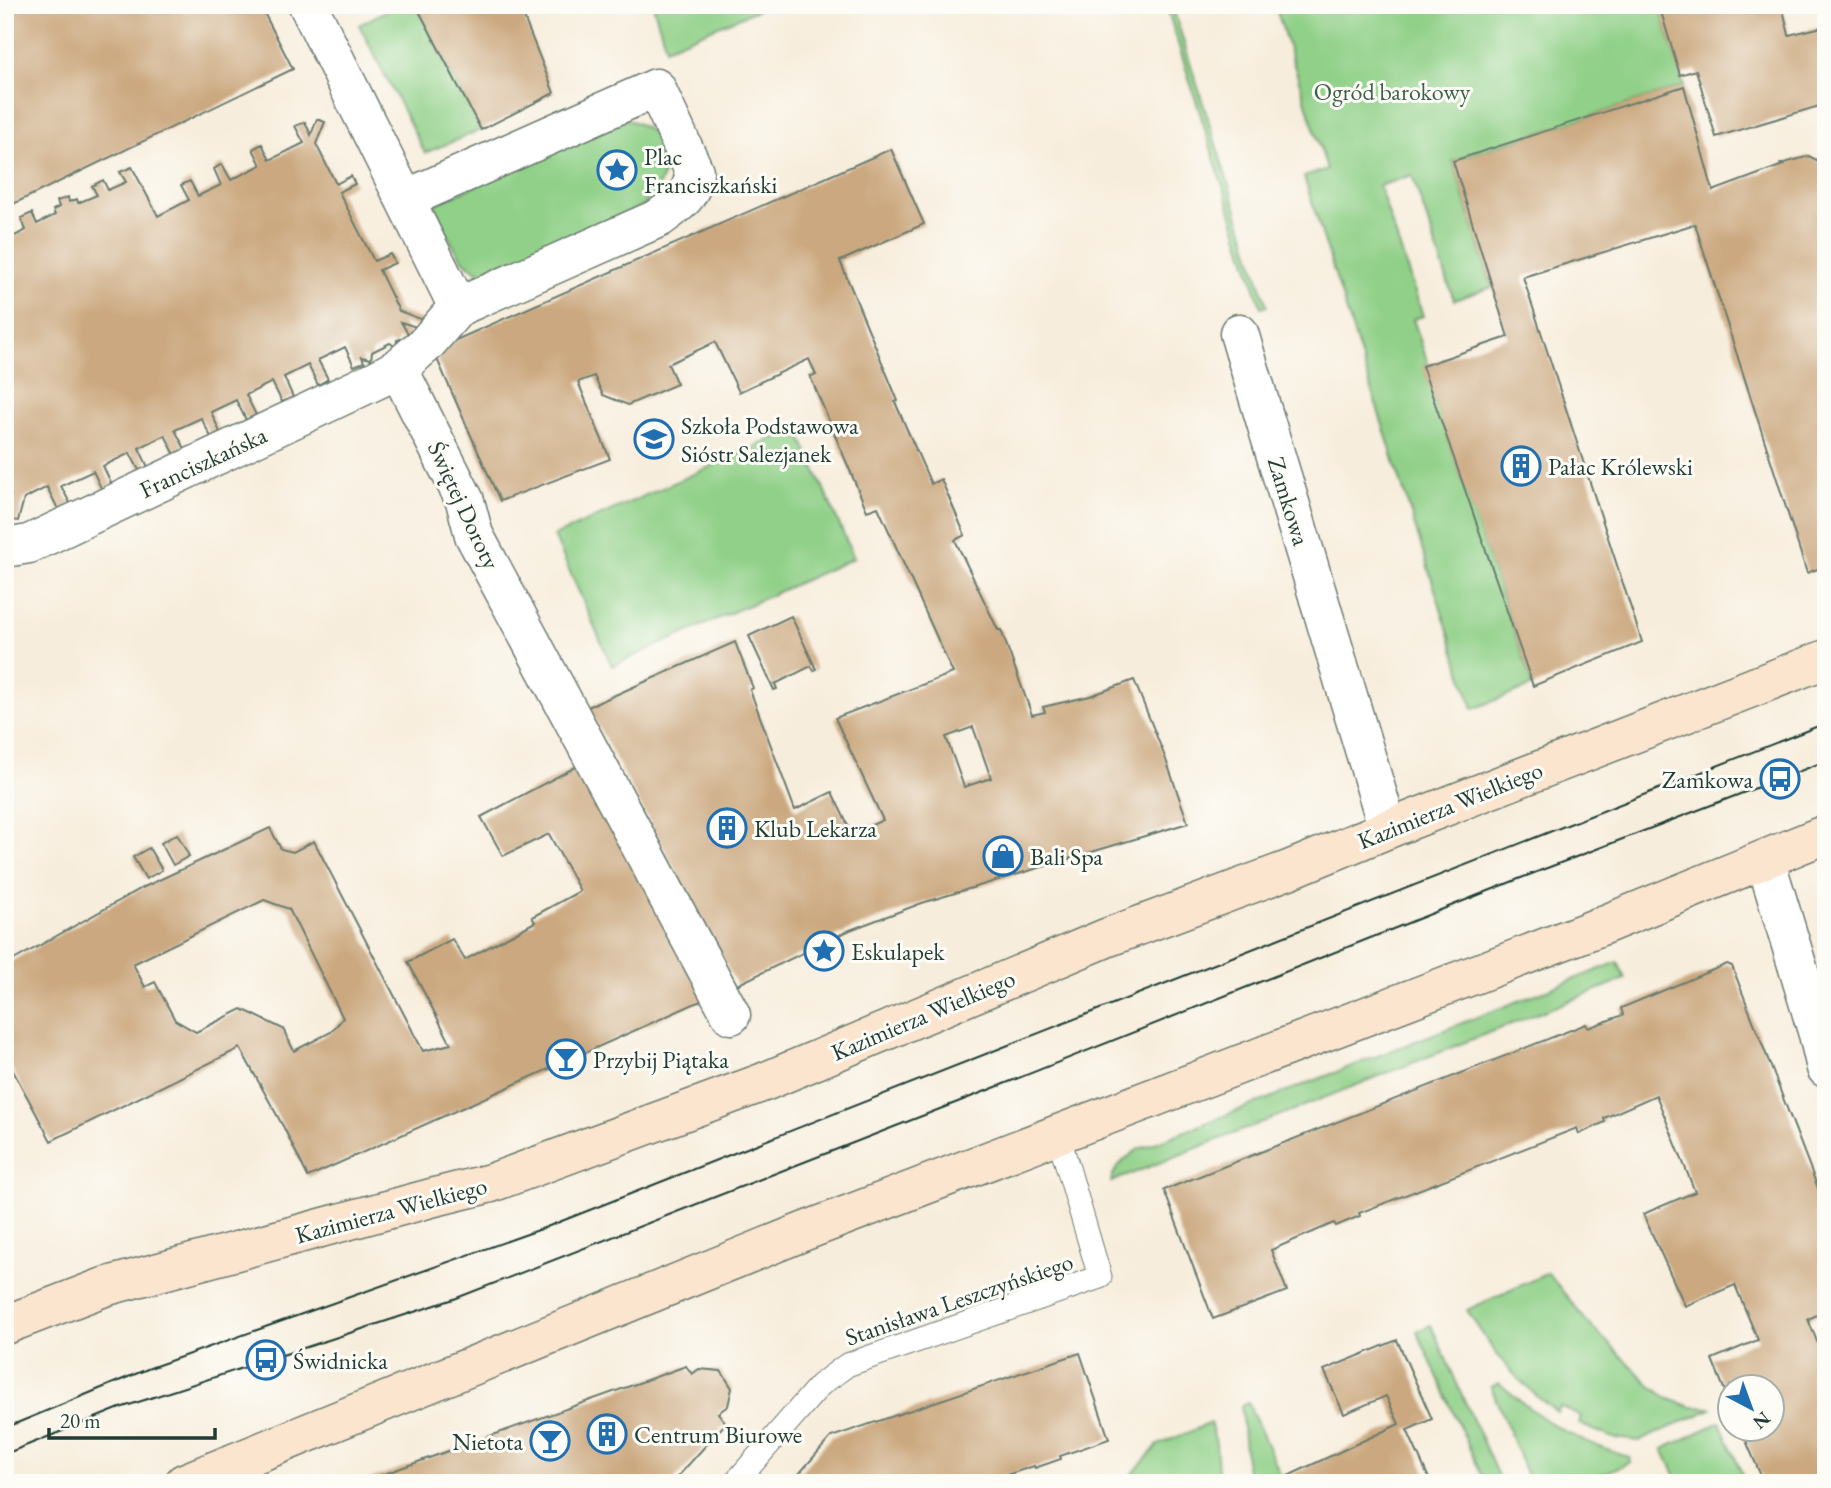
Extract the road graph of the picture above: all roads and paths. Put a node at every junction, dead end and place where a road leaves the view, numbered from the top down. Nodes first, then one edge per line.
1 (308, 5) edge
2 (406, 199) junction
3 (458, 307) junction
4 (1239, 333) dead end
5 (398, 368) junction
6 (10, 547) edge
7 (1826, 659) edge
8 (1388, 829) junction
9 (1826, 835) edge
10 (1765, 859) junction
11 (731, 1015) dead end
12 (1826, 1068) edge
13 (1058, 1134) junction
14 (5, 1325) edge
15 (184, 1483) edge
16 (735, 1483) edge

1 - 2 street
2 - 3 street
2 - 3 street
3 - 5 street
4 - 8 street, Zamkowa
5 - 6 street, Franciszkańska
5 - 11 street, Świętej Doroty
7 - 8 main road, Kazimierza Wielkiego
8 - 14 main road, Kazimierza Wielkiego
9 - 10 main road
10 - 12 street
10 - 13 main road
13 - 15 main road
13 - 16 lane, Stanisława Leszczyńskiego

